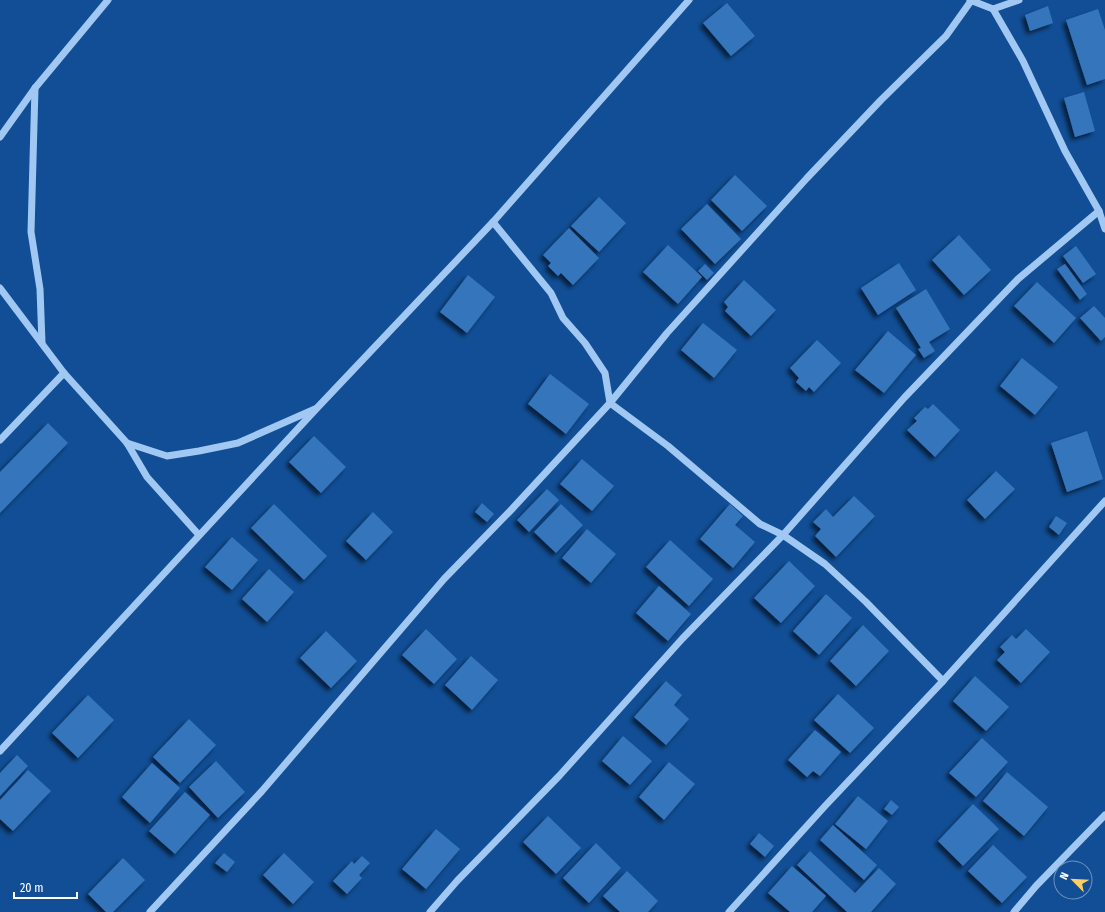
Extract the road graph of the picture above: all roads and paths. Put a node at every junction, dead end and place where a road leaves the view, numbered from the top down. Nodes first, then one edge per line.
1 (108, 0) edge
2 (689, 0) edge
3 (970, 0) edge
4 (1019, 0) edge
5 (993, 9) junction
6 (35, 88) junction
7 (0, 137) edge
8 (1099, 211) junction
9 (494, 222) junction
10 (1105, 229) edge
11 (0, 288) edge
12 (42, 343) junction
13 (64, 373) junction
14 (610, 403) junction
15 (317, 408) junction
16 (0, 440) edge
17 (127, 443) junction
18 (1105, 501) edge
19 (199, 535) junction
20 (783, 535) junction
21 (943, 681) junction
22 (0, 751) edge
23 (1105, 815) edge
24 (150, 912) edge
25 (430, 912) edge
26 (729, 912) edge
27 (1014, 912) edge

1 - 6 street
2 - 9 street
3 - 5 street
3 - 14 street
4 - 5 street
5 - 8 street
6 - 7 street
6 - 12 street
8 - 10 street
8 - 20 street
9 - 14 street
9 - 15 street
11 - 12 street
12 - 13 street
13 - 16 street
13 - 17 street
14 - 20 street
14 - 24 street
15 - 17 street
15 - 19 street
17 - 19 street
18 - 21 street
19 - 22 street
20 - 21 street
20 - 25 street
21 - 26 street
23 - 27 street

